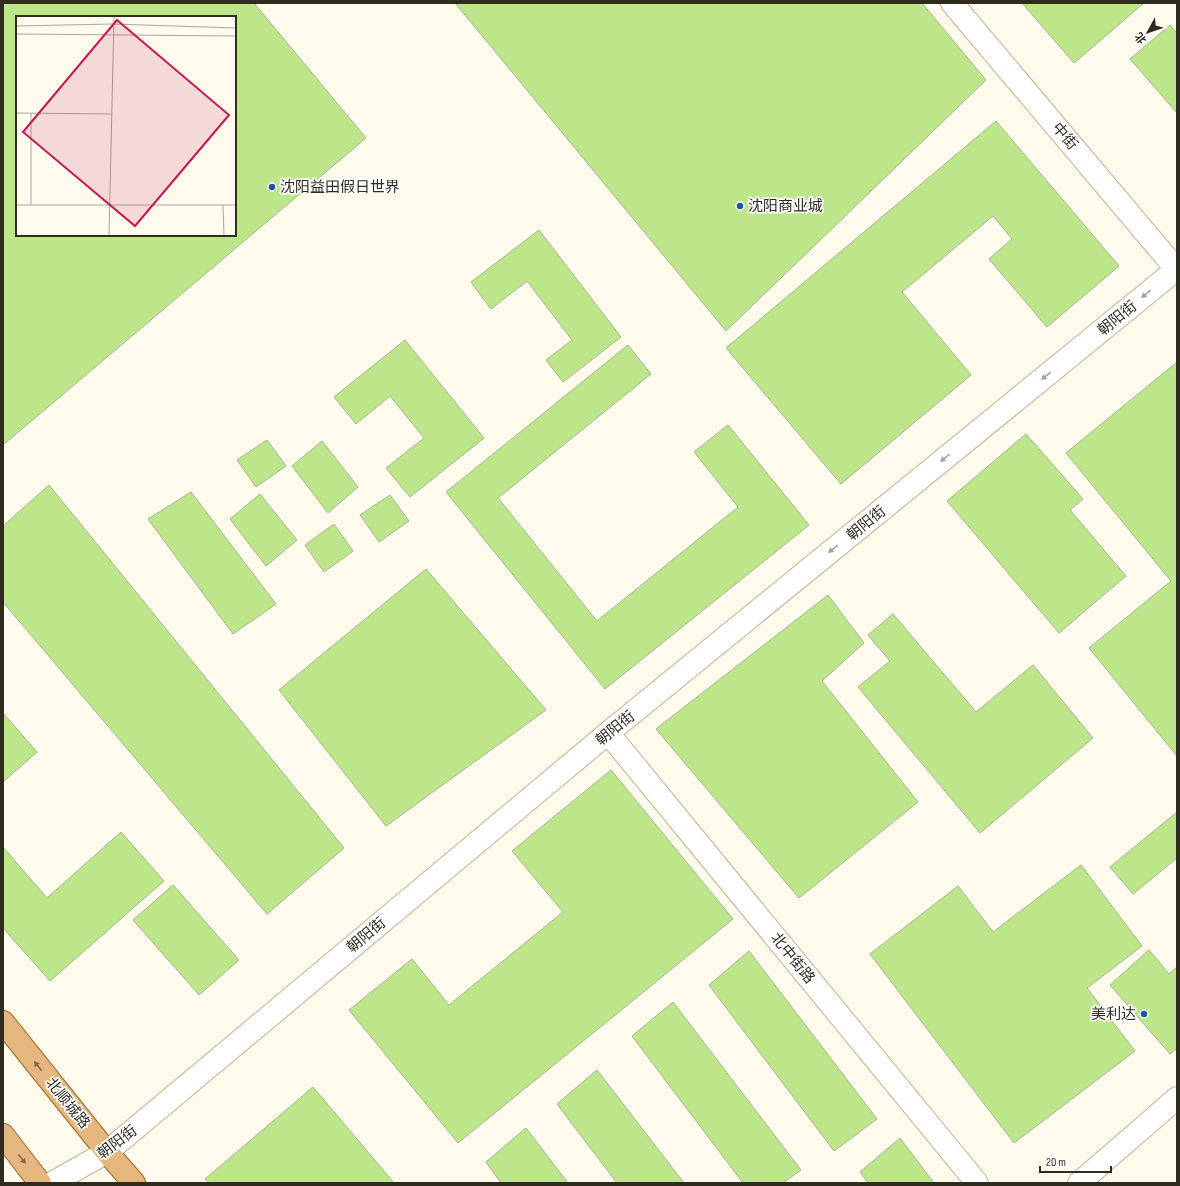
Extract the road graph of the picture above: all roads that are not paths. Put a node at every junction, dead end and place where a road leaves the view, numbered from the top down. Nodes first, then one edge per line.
1 (952, 3) edge
2 (1177, 269) edge
3 (608, 733) junction
4 (3, 1022) edge
5 (1177, 1098) edge
6 (3, 1136) edge
7 (107, 1152) junction
8 (40, 1183) edge
9 (52, 1183) edge
10 (134, 1183) edge
11 (977, 1183) edge
12 (1079, 1183) edge

1 - 2 street, 中街
2 -> 3 street, 朝阳街
3 - 7 street, 朝阳街
3 - 11 street, 北中街路
7 -> 4 main road, 北顺城路
5 - 12 street
6 -> 8 main road
7 - 9 street, 朝阳街
7 - 10 main road, 北顺城路

